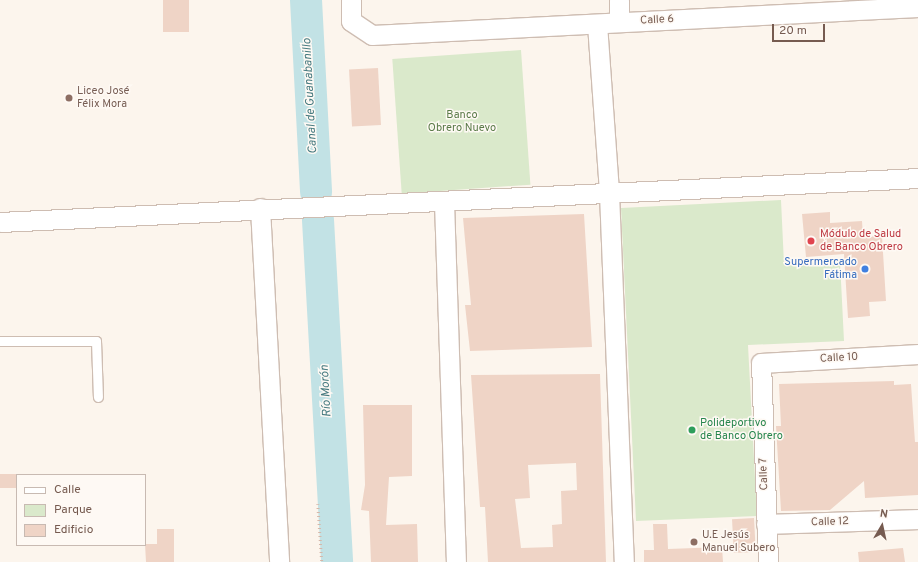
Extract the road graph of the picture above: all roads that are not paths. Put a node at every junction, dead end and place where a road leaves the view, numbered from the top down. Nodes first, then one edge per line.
1 (351, 0) edge
2 (619, 0) edge
3 (918, 7) edge
4 (619, 22) junction
5 (597, 24) junction
6 (918, 178) edge
7 (608, 193) junction
8 (444, 202) junction
9 (260, 208) junction
10 (0, 222) edge
11 (0, 341) edge
12 (918, 354) edge
13 (760, 363) joint
14 (98, 396) dead end
15 (918, 519) edge
16 (766, 524) junction
17 (279, 562) edge
18 (456, 562) edge
19 (624, 562) edge
20 (768, 562) edge

1 - 5 street, Calle 6
2 - 4 street
3 - 4 street, Calle 6
4 - 5 street, Calle 6
5 - 7 street
6 - 7 street
7 - 8 street
7 - 19 street
8 - 9 street
8 - 18 street
9 - 10 street
9 - 17 street
11 - 14 lane
12 - 13 street, Calle 10
13 - 16 street, Calle 7
15 - 16 street, Calle 12
16 - 20 street, Calle 7

